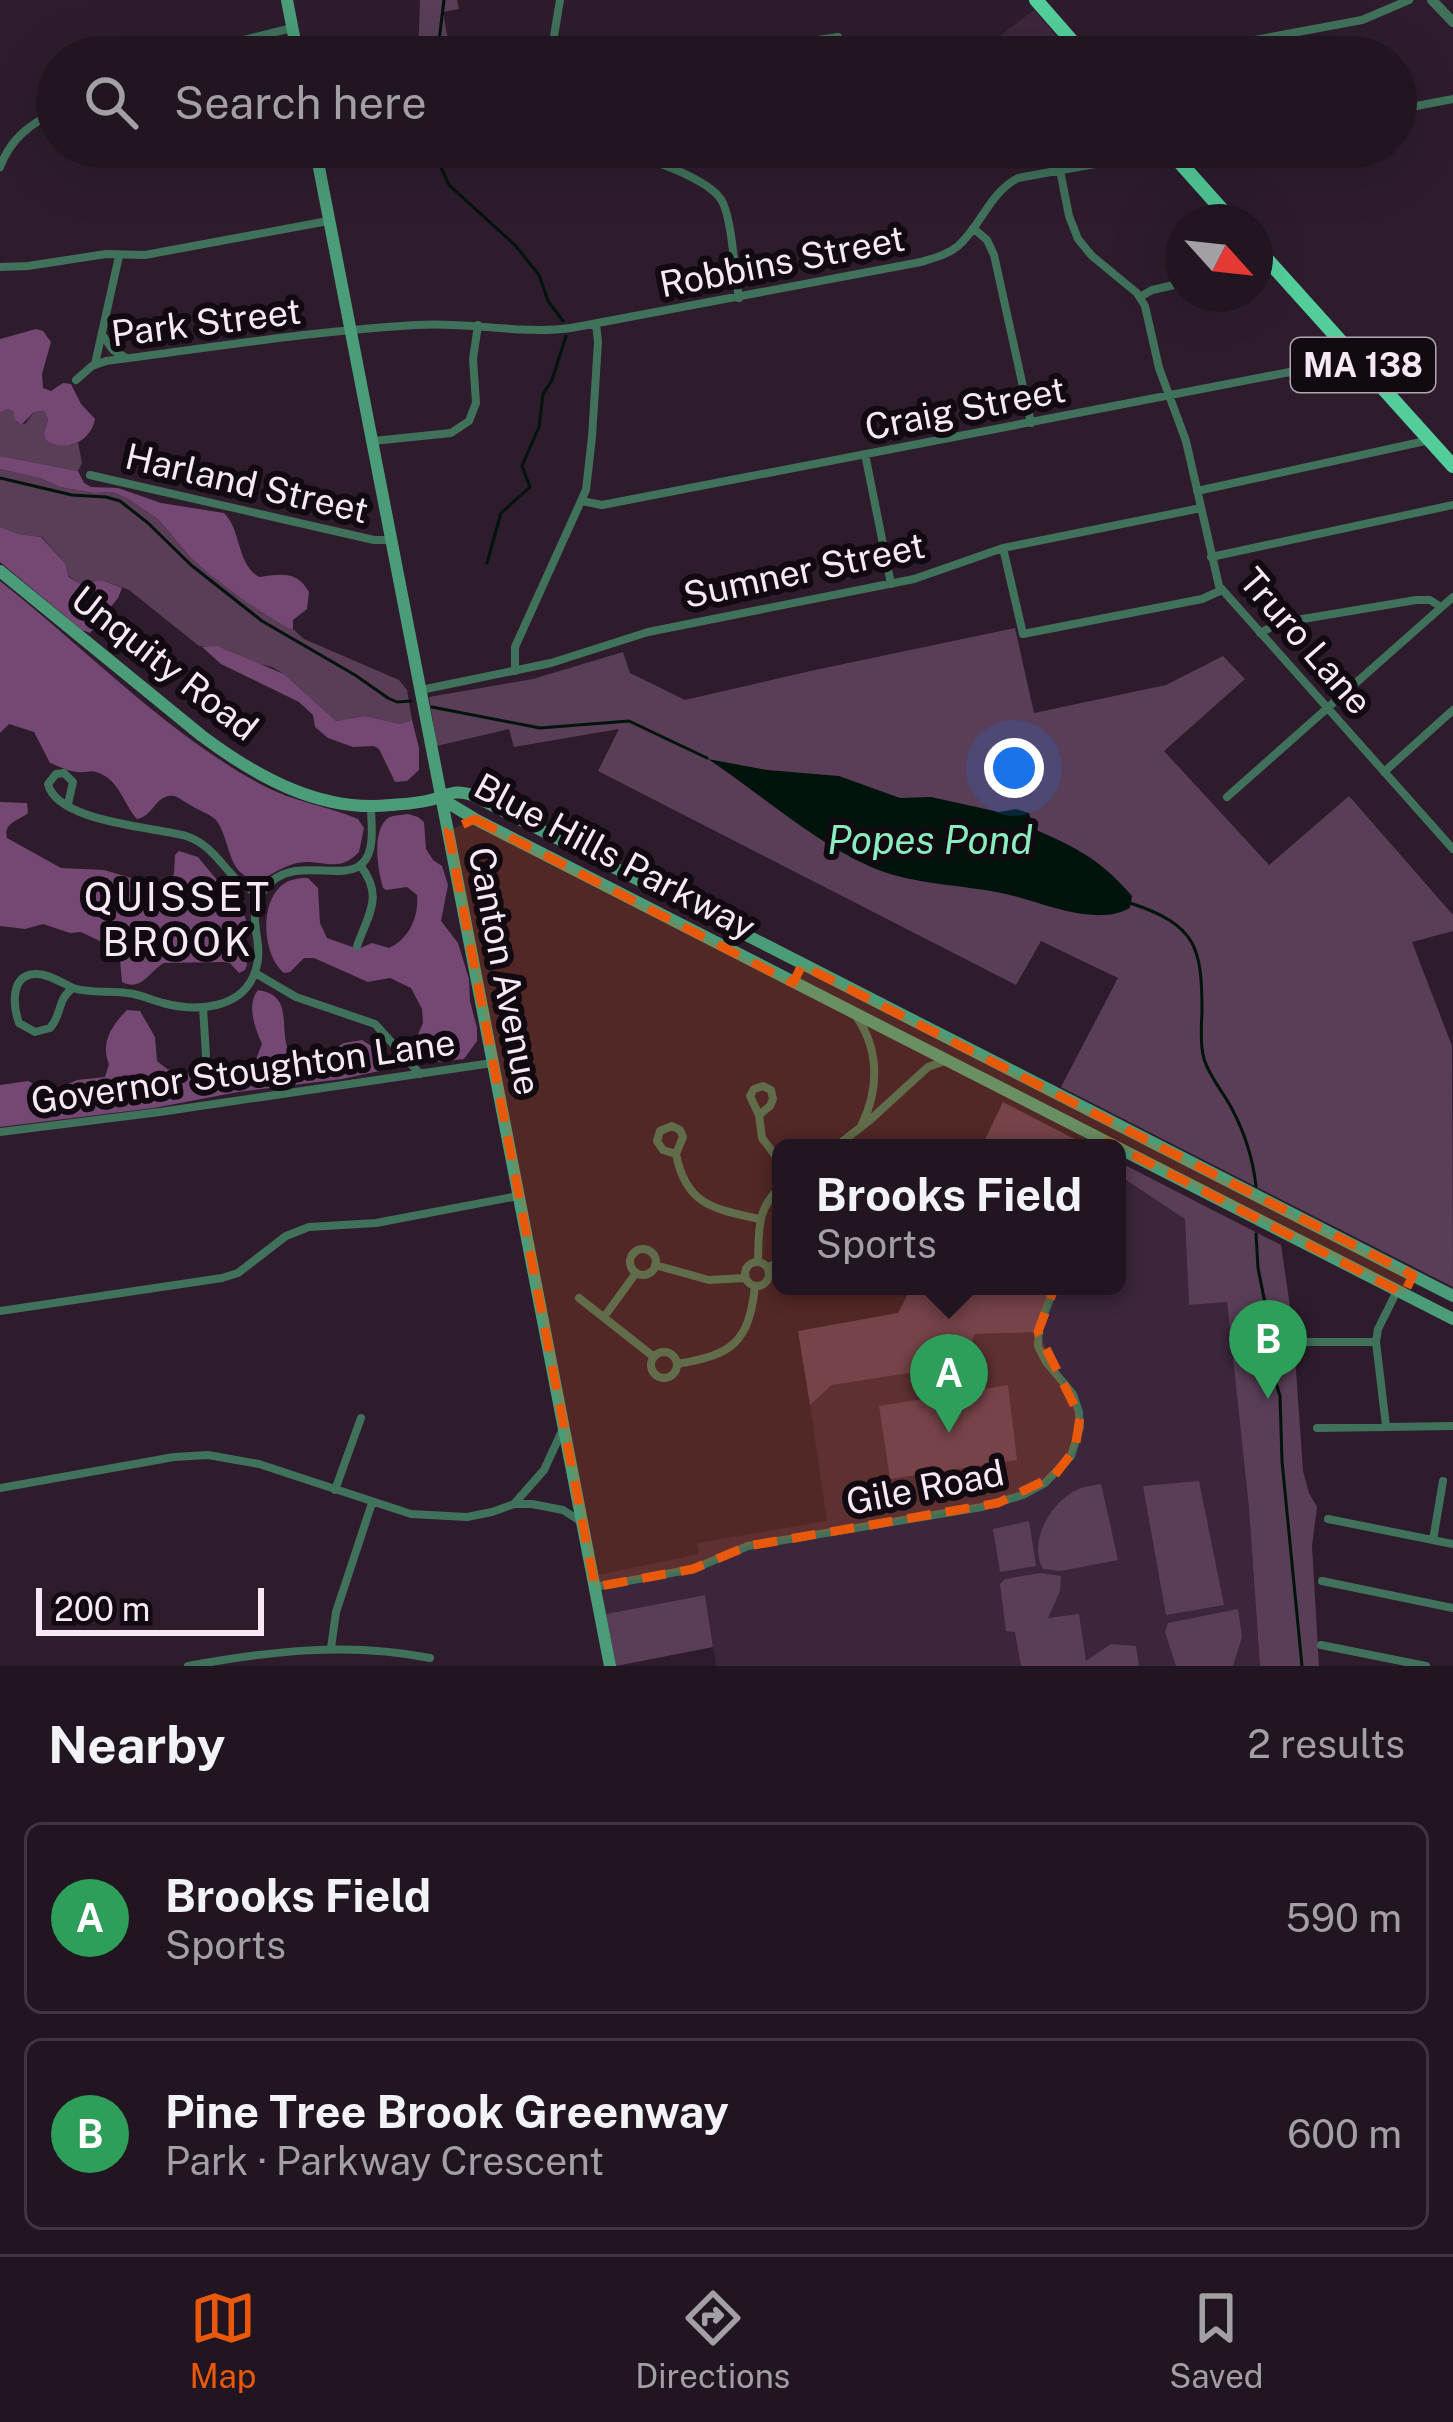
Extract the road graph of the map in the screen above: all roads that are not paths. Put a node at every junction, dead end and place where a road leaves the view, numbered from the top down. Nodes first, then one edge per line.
1 (287, 0) edge
2 (560, 0) edge
3 (1036, 0) edge
4 (1409, 0) edge
5 (1432, 0) edge
6 (1453, 22) edge
7 (292, 28) junction
8 (259, 36) edge
9 (294, 36) edge
10 (554, 36) edge
11 (1068, 36) edge
12 (1276, 36) edge
13 (1453, 98) edge
14 (1417, 106) edge
15 (36, 122) edge
16 (0, 167) edge
17 (319, 168) edge
18 (666, 168) edge
19 (1070, 168) edge
20 (1184, 168) edge
21 (1060, 170) junction
22 (1217, 204) edge
23 (330, 221) junction
24 (973, 228) junction
25 (119, 256) junction
26 (1273, 266) edge
27 (0, 267) edge
28 (1165, 286) edge
29 (1140, 297) junction
30 (739, 298) junction
31 (596, 324) junction
32 (478, 325) junction
33 (350, 331) junction
34 (102, 333) junction
35 (128, 358) junction
36 (1358, 359) junction
37 (95, 364) junction
38 (76, 380) dead end
39 (1170, 397) junction
40 (1030, 423) junction
41 (1430, 440) junction
42 (373, 441) junction
43 (865, 454) junction
44 (1453, 466) edge
45 (90, 475) dead end
46 (1197, 490) junction
47 (582, 501) junction
48 (1453, 505) edge
49 (1201, 508) junction
50 (392, 540) junction
51 (1003, 548) junction
52 (1211, 557) junction
53 (0, 571) edge
54 (891, 584) junction
55 (1222, 590) junction
56 (1452, 598) edge
57 (1441, 608) junction
58 (1260, 633) junction
59 (514, 671) junction
60 (420, 690) junction
61 (1328, 709) junction
62 (1451, 717) edge
63 (1384, 772) junction
64 (1227, 797) dead end
65 (440, 798) junction
66 (479, 799) junction
67 (68, 804) dead end
68 (371, 807) junction
69 (475, 819) junction
70 (447, 834) junction
71 (1453, 849) edge
72 (360, 865) junction
73 (260, 895) junction
74 (357, 946) dead end
75 (802, 965) junction
76 (255, 973) junction
77 (793, 983) junction
78 (73, 988) junction
79 (203, 1007) junction
80 (853, 1013) junction
81 (206, 1056) dead end
82 (947, 1061) junction
83 (493, 1063) junction
84 (420, 1074) junction
85 (874, 1080) junction
86 (901, 1092) junction
87 (759, 1115) dead end
88 (858, 1130) junction
89 (0, 1132) edge
90 (846, 1139) edge
91 (1097, 1139) edge
92 (772, 1151) edge
93 (676, 1154) dead end
94 (1126, 1154) edge
95 (518, 1196) junction
96 (772, 1197) edge
97 (760, 1219) junction
98 (772, 1264) edge
99 (655, 1265) junction
100 (763, 1265) junction
101 (636, 1273) junction
102 (1413, 1276) junction
103 (745, 1278) junction
104 (755, 1286) junction
105 (1400, 1292) junction
106 (1051, 1295) edge
107 (1453, 1296) edge
108 (579, 1298) dead end
109 (0, 1311) edge
110 (604, 1317) junction
111 (1453, 1319) edge
112 (1300, 1342) dead end
113 (1376, 1342) junction
114 (654, 1357) junction
115 (677, 1364) junction
116 (362, 1418) dead end
117 (1386, 1426) junction
118 (1453, 1426) edge
119 (1317, 1428) dead end
120 (562, 1430) junction
121 (1443, 1481) dead end
122 (0, 1488) edge
123 (335, 1490) junction
124 (372, 1503) junction
125 (514, 1504) junction
126 (1328, 1519) dead end
127 (581, 1522) junction
128 (1433, 1540) junction
129 (1453, 1544) edge
130 (1322, 1582) dead end
131 (595, 1587) junction
132 (1453, 1608) edge
133 (1321, 1645) dead end
134 (331, 1648) junction
135 (430, 1658) dead end
136 (188, 1666) edge
137 (610, 1666) edge
138 (1426, 1666) edge

1 - 7 main road
2 - 10 street
3 - 11 highway
4 - 12 street
5 - 6 street
7 - 8 street
7 - 9 main road
13 - 14 street
15 - 16 street
17 - 23 main road, Canton Avenue
18 - 30 street
19 - 21 street, Robbins Street
20 - 22 highway
21 - 24 street, Robbins Street
21 - 29 street
23 - 25 street
23 - 33 main road, Canton Avenue
24 - 30 street, Robbins Street
24 - 40 street
25 - 27 street
25 - 34 street
26 - 36 highway, MA 138
28 - 29 street
29 - 39 street, Truro Lane
30 - 31 street, Robbins Street
31 - 32 street, Robbins Street
31 - 47 street
32 - 33 street, Robbins Street
32 - 42 street
33 - 35 street, Park Street
33 - 42 main road, Canton Avenue
34 - 35 street
34 - 37 street
35 - 37 street, Park Street
36 - 39 street, Craig Street
36 - 41 highway, MA 138
37 - 38 street, Park Street
39 - 40 street, Craig Street
39 - 46 street, Truro Lane
40 - 43 street, Craig Street
41 - 44 highway, MA 138
41 - 46 street
42 - 50 main road, Canton Avenue
43 - 47 street, Craig Street
43 - 54 street
45 - 50 street, Harland Street
46 - 49 street, Truro Lane
47 - 59 street
48 - 52 street
49 - 51 street, Sumner Street
49 - 52 street, Truro Lane
50 - 60 main road, Canton Avenue
51 - 54 street, Sumner Street
51 - 55 street
52 - 55 street, Truro Lane
53 - 68 main road, Unquity Road
54 - 59 street, Sumner Street
55 - 58 street, Truro Lane
56 - 57 street
57 - 58 street
57 - 61 street
58 - 61 street, Truro Lane
59 - 60 street, Sumner Street
60 - 65 main road, Canton Avenue
61 - 63 street, Truro Lane
61 - 64 street
62 - 63 street
63 - 71 street, Truro Lane
65 - 66 main road, Blue Hills Parkway
65 - 68 main road, Unquity Road
65 - 69 main road, Blue Hills Parkway
65 - 70 main road, Canton Avenue
66 - 69 main road
66 - 75 main road, Blue Hills Parkway
67 - 73 street
68 - 72 street
69 - 70 main road
69 - 77 main road, Blue Hills Parkway
70 - 83 main road, Canton Avenue
72 - 73 street
72 - 74 street
73 - 76 street
75 - 77 main road
75 - 102 main road, Blue Hills Parkway
76 - 79 street
76 - 84 street
77 - 80 main road, Blue Hills Parkway
78 - 78 street
78 - 79 street
79 - 81 street
80 - 82 main road, Blue Hills Parkway
80 - 85 street
82 - 86 street
82 - 91 main road, Blue Hills Parkway
83 - 84 street, Governor Stoughton Lane
83 - 95 main road, Canton Avenue
84 - 89 street, Governor Stoughton Lane
85 - 86 street
85 - 88 street
86 - 88 street
87 - 92 street
88 - 90 street
93 - 97 street
94 - 105 main road, Blue Hills Parkway
95 - 109 street
95 - 120 main road, Canton Avenue
96 - 97 street
97 - 100 street
98 - 100 street
99 - 101 street
99 - 101 street
99 - 103 street
100 - 103 street
100 - 104 street
101 - 110 street
102 - 105 main road
102 - 107 main road, Blue Hills Parkway
103 - 104 street
104 - 115 street
105 - 111 main road, Blue Hills Parkway
105 - 113 street
106 - 131 street, Gile Road
108 - 110 street
110 - 114 street
112 - 113 street
113 - 117 street
114 - 115 street
114 - 115 street
116 - 123 street
117 - 118 street
117 - 119 street
120 - 125 street
120 - 127 main road, Canton Avenue
121 - 128 street
122 - 123 street
123 - 124 street
124 - 125 street
124 - 134 street
125 - 127 street
126 - 128 street
127 - 131 main road, Canton Avenue
128 - 129 street
130 - 132 street
131 - 137 main road, Canton Avenue
133 - 138 street
134 - 135 street
134 - 136 street

